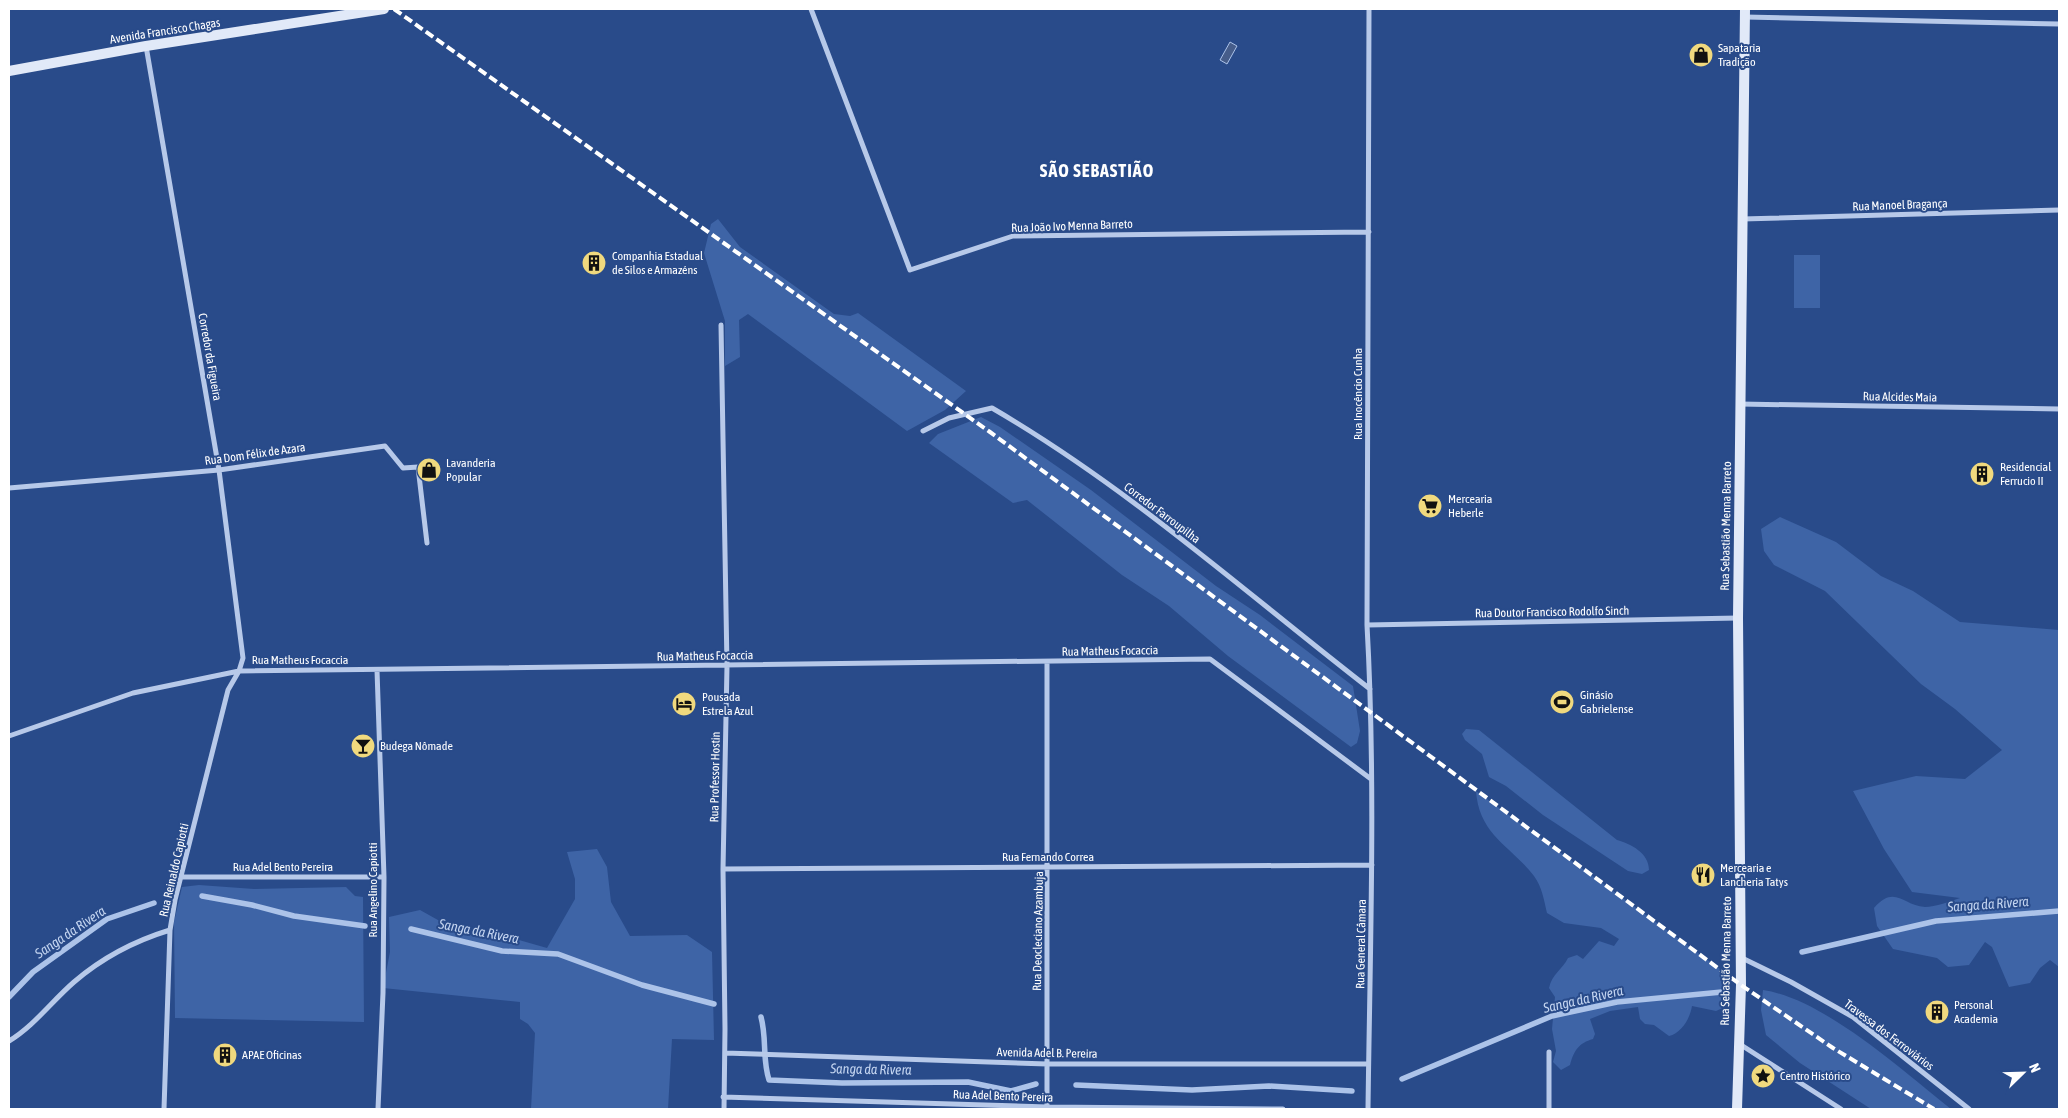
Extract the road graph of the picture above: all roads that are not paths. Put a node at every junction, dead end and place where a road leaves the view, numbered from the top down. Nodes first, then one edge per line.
1 (384, 9) edge
2 (811, 9) edge
3 (1369, 9) edge
4 (1745, 13) edge
5 (2059, 24) edge
6 (146, 46) junction
7 (9, 71) edge
8 (2059, 210) edge
9 (1741, 219) junction
10 (1370, 232) junction
11 (721, 325) dead end
12 (1740, 404) junction
13 (2059, 409) edge
14 (923, 431) dead end
15 (219, 470) junction
16 (9, 488) edge
17 (426, 543) dead end
18 (1738, 618) junction
19 (1367, 625) junction
20 (1047, 662) junction
21 (727, 666) junction
22 (377, 670) junction
23 (239, 671) junction
24 (1370, 689) junction
25 (9, 736) edge
26 (1371, 779) junction
27 (1372, 865) junction
28 (1049, 866) junction
29 (723, 870) junction
30 (183, 877) junction
31 (384, 877) junction
32 (170, 930) junction
33 (1740, 957) junction
34 (9, 1041) edge
35 (1737, 1043) junction
36 (1549, 1052) dead end
37 (725, 1053) junction
38 (1047, 1064) junction
39 (1368, 1064) junction
40 (723, 1097) junction
41 (1047, 1108) edge
42 (164, 1109) edge
43 (378, 1109) edge
44 (724, 1109) edge
45 (1283, 1109) edge
46 (1368, 1109) edge
47 (1549, 1109) edge
48 (1737, 1109) edge
49 (1841, 1109) edge
50 (1968, 1109) edge

1 - 6 main road, Avenida Francisco Chagas
2 - 10 street, Rua João Ivo Menna Barreto
3 - 10 street, Rua Inocêncio Cunha
4 - 5 street
4 - 9 main road, Rua Sebastião Menna Barreto
6 - 7 main road, Avenida Francisco Chagas
6 - 15 street, Corredor da Figueira
8 - 9 street, Rua Manoel Bragança
9 - 12 main road, Rua Sebastião Menna Barreto
10 - 19 street, Rua Inocêncio Cunha
11 - 21 street, Rua Professor Hostin
12 - 13 street, Rua Alcides Maia
12 - 18 main road, Rua Sebastião Menna Barreto
14 - 24 street, Corredor Farroupilha
15 - 16 street, Rua Dom Félix de Azara
15 - 17 street, Rua Dom Félix de Azara
15 - 23 street, Corredor da Figueira
18 - 19 street, Rua Doutor Francisco Rodolfo Sinch
18 - 33 main road, Rua Sebastião Menna Barreto
19 - 24 street, Rua Inocêncio Cunha
20 - 21 street, Rua Matheus Focaccia
20 - 26 street, Rua Matheus Focaccia
20 - 28 street, Rua Deocleciano Azambuja
21 - 22 street, Rua Matheus Focaccia
21 - 29 street, Rua Professor Hostin
22 - 23 street, Rua Matheus Focaccia
22 - 31 street, Rua Angelino Capiotti
23 - 25 street, Rua Matheus Focaccia
23 - 30 street, Rua Reinaldo Capiotti
24 - 26 street, Rua Inocêncio Cunha
26 - 27 street, Rua General Câmara
27 - 28 street, Rua Fernando Correa
27 - 39 street, Rua General Câmara
28 - 29 street, Rua Fernando Correa
28 - 38 street, Rua Deocleciano Azambuja
29 - 37 street, Rua Professor Hostin
30 - 31 street, Rua Adel Bento Pereira
30 - 32 street, Rua Reinaldo Capiotti
31 - 43 street, Rua Angelino Capiotti
32 - 34 street
32 - 42 street, Rua Reinaldo Capiotti
33 - 35 main road, Rua Sebastião Menna Barreto
33 - 50 street, Travessa dos Ferroviários
35 - 48 main road, Rua Sebastião Menna Barreto
35 - 49 street
36 - 47 street
37 - 38 street, Avenida Adel B. Pereira
37 - 40 street, Rua Professor Hostin
38 - 39 street, Avenida Adel B. Pereira
38 - 41 street, Rua Deocleciano Azambuja
39 - 46 street, Rua General Câmara
40 - 41 street, Rua Adel Bento Pereira
40 - 44 street, Rua Professor Hostin
41 - 45 street, Rua Adel Bento Pereira

